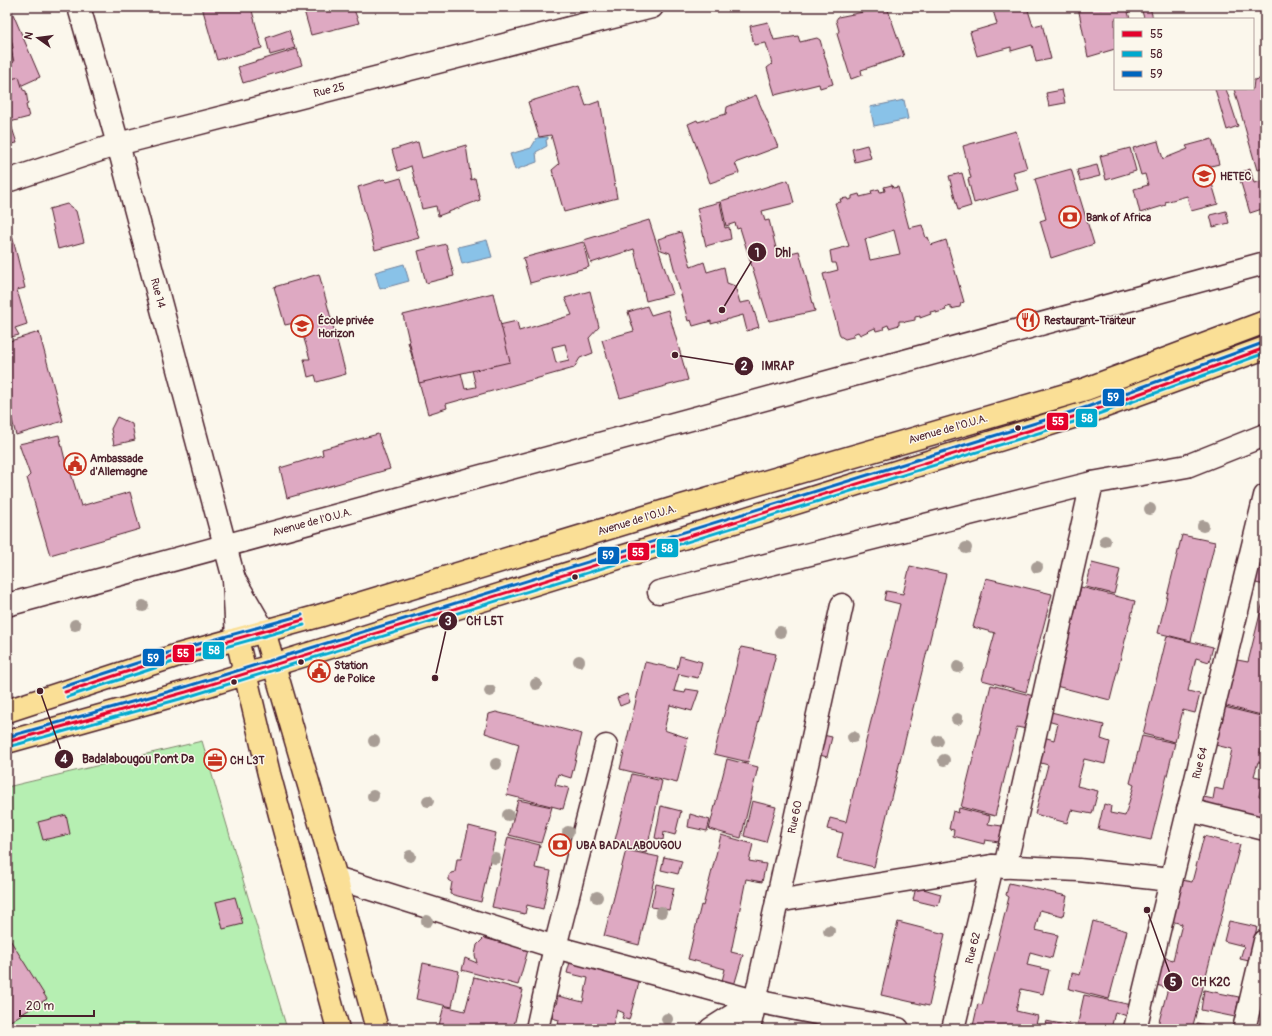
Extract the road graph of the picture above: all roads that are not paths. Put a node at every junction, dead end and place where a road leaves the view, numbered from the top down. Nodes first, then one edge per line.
1 (79, 7) edge
2 (652, 7) edge
3 (118, 144) junction
4 (7, 181) edge
5 (1265, 263) edge
6 (1265, 322) edge
7 (1265, 348) edge
8 (1265, 435) edge
9 (1092, 483) junction
10 (1265, 496) edge
11 (225, 545) junction
12 (234, 579) junction
13 (659, 592) dead end
14 (7, 605) edge
15 (842, 605) dead end
16 (264, 631) junction
17 (237, 639) junction
18 (274, 664) junction
19 (246, 674) junction
20 (7, 711) edge
21 (7, 742) edge
22 (606, 746) dead end
23 (1188, 810) junction
24 (1265, 828) edge
25 (999, 867) junction
26 (336, 878) junction
27 (1171, 880) junction
28 (777, 901) junction
29 (1265, 941) edge
30 (555, 947) junction
31 (755, 1001) junction
32 (338, 1029) edge
33 (377, 1029) edge
34 (536, 1029) edge
35 (711, 1029) edge
36 (748, 1029) edge
37 (898, 1029) edge
38 (953, 1029) edge
39 (1135, 1029) edge
40 (1244, 1029) edge

1 - 3 street, Rue 14
2 - 3 street, Rue 25
3 - 4 street, Rue 25
3 - 11 street, Rue 14
5 - 11 street, Avenue de l'O.U.A.
6 - 16 main road, Avenue de l'O.U.A.
7 - 18 main road
8 - 9 street
9 - 13 street
9 - 25 street, Rue 62
10 - 23 street, Rue 64
11 - 12 street, Rue 14
11 - 14 street, Avenue de l'O.U.A.
12 - 16 street
12 - 17 street
15 - 28 street, Rue 60
16 - 17 main road, Avenue de l'O.U.A.
16 - 18 main road
17 - 19 main road
17 - 20 main road, Avenue de l'O.U.A.
18 - 19 main road
18 - 26 main road
19 - 21 main road
19 - 32 main road
22 - 30 street
23 - 24 street
23 - 27 street, Rue 64
25 - 27 street
25 - 28 street
25 - 38 street, Rue 62
26 - 30 street
26 - 33 main road
27 - 39 street, Rue 64
28 - 31 street, Rue 60
29 - 40 street
30 - 31 street
30 - 34 street
31 - 35 street
31 - 36 street, Rue 60
31 - 37 street

